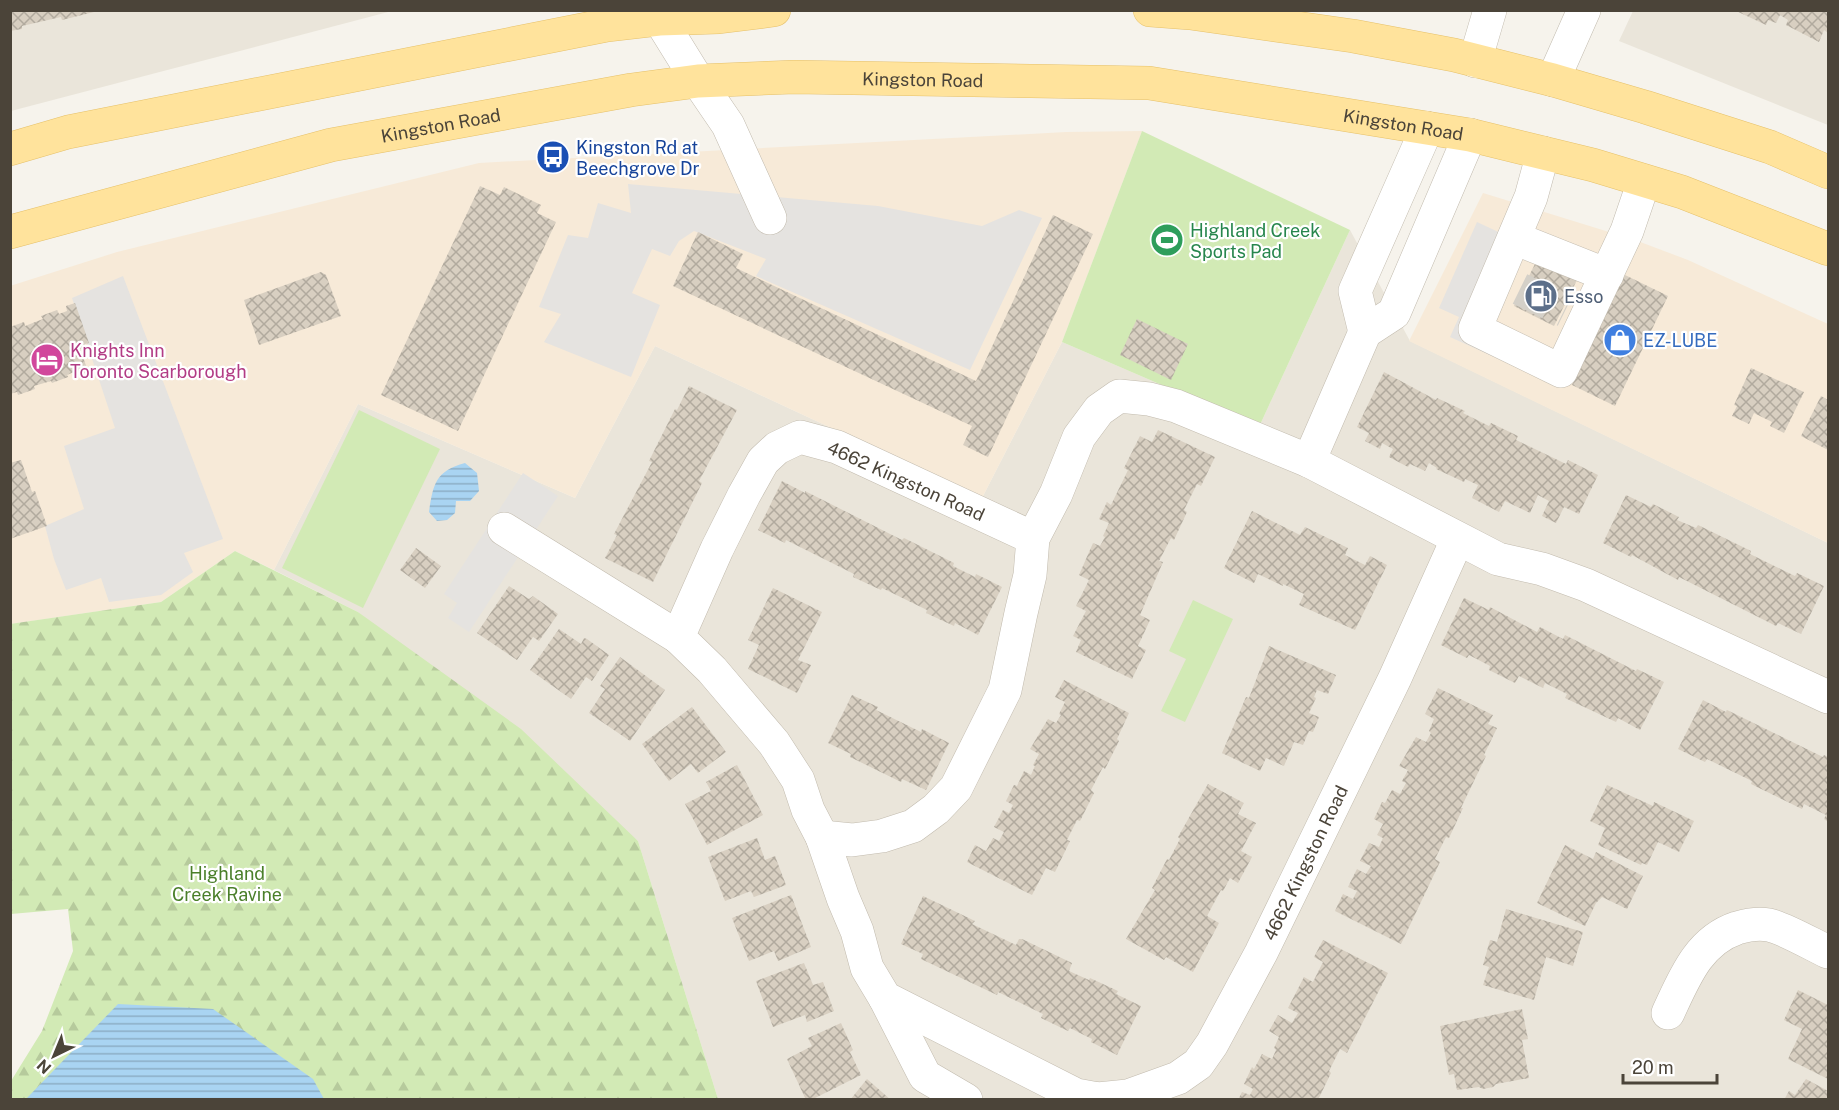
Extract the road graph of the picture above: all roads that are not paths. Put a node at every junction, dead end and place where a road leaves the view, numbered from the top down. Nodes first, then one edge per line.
1 (774, 10) edge
2 (1150, 10) edge
3 (1490, 10) edge
4 (1584, 10) edge
5 (657, 15) edge
6 (1475, 61) junction
7 (1553, 80) junction
8 (698, 81) junction
9 (1427, 128) junction
10 (1470, 135) junction
11 (10, 149) edge
12 (1543, 153) junction
13 (1828, 172) edge
14 (1644, 181) junction
15 (770, 218) dead end
16 (10, 232) edge
17 (1514, 238) junction
18 (1828, 249) edge
19 (1607, 275) junction
20 (1365, 332) junction
21 (1309, 461) junction
22 (504, 529) dead end
23 (1034, 538) junction
24 (1457, 540) junction
25 (678, 637) junction
26 (1828, 697) edge
27 (822, 837) junction
28 (1828, 952) edge
29 (885, 998) junction
30 (1668, 1013) dead end
31 (1069, 1097) edge
32 (966, 1100) edge

1 - 5 main road
2 - 6 main road
3 - 6 street
4 - 7 street
5 - 8 street
5 - 11 main road
6 - 7 main road
7 - 13 main road
8 - 9 main road, Kingston Road
8 - 15 street
8 - 16 main road, Kingston Road
9 - 10 main road, Kingston Road
9 - 20 street
10 - 12 main road, Kingston Road
10 - 20 street
12 - 14 main road, Kingston Road
12 - 17 street
14 - 18 main road, Kingston Road
14 - 19 street
17 - 19 street
17 - 19 street
20 - 21 street
21 - 23 street
21 - 24 street
22 - 25 street
23 - 25 street, 4662 Kingston Road
23 - 27 street
24 - 26 street
24 - 31 street, 4662 Kingston Road
25 - 27 street
27 - 29 street
28 - 30 street
29 - 31 street, 4662 Kingston Road
29 - 32 street

